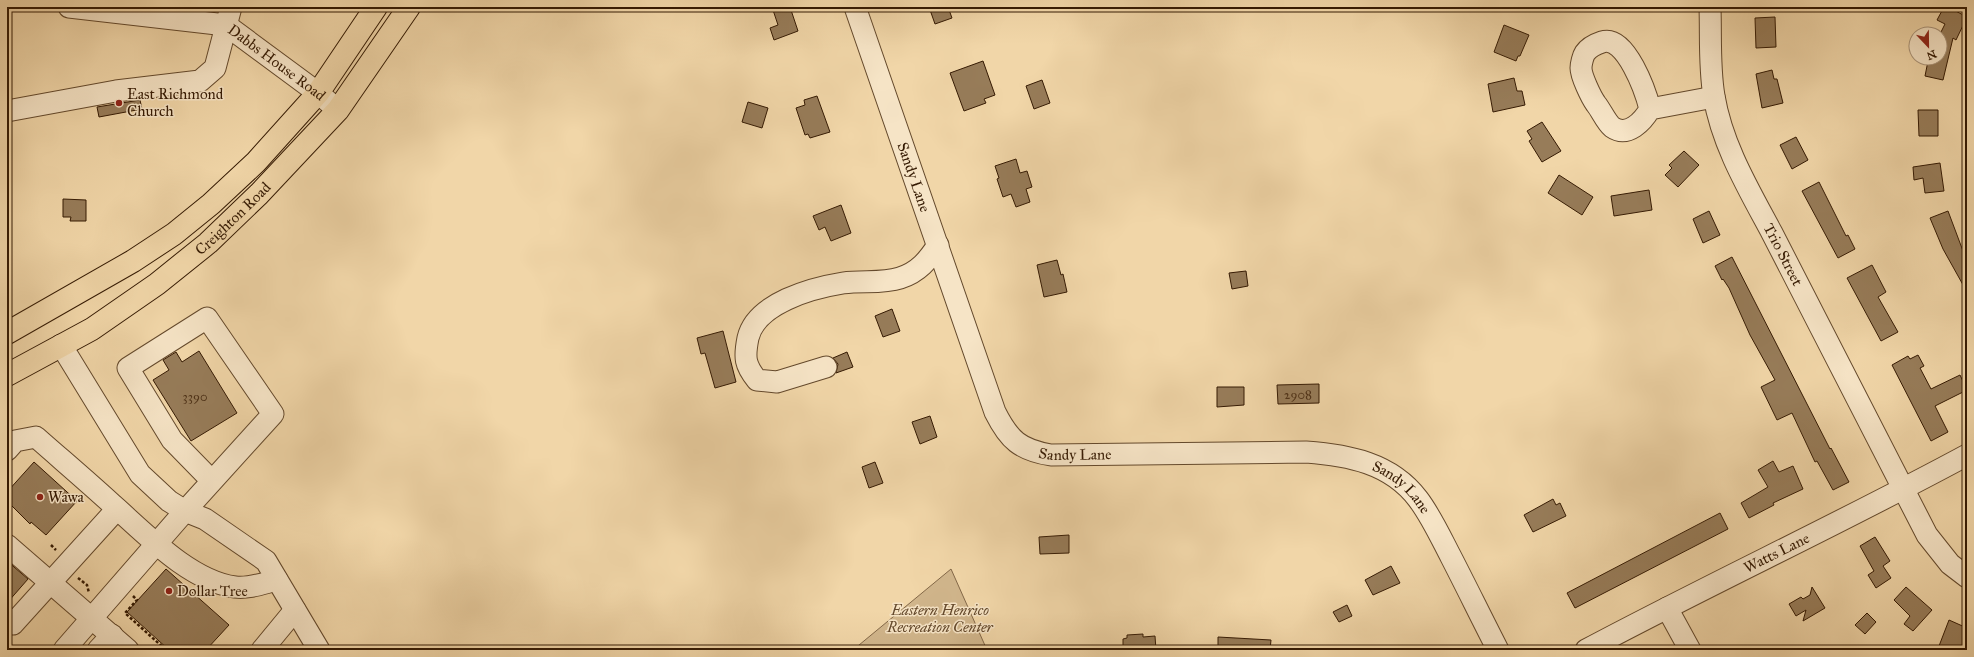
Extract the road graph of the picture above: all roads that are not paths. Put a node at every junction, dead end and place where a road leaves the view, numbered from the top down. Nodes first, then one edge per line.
1 (69, 7) edge
2 (376, 7) edge
3 (409, 7) edge
4 (855, 7) edge
5 (1710, 7) edge
6 (228, 16) edge
7 (318, 93) junction
8 (1714, 97) junction
9 (1650, 109) dead end
10 (338, 110) junction
11 (7, 111) edge
12 (938, 245) junction
13 (7, 333) edge
14 (61, 345) junction
15 (826, 367) dead end
16 (7, 374) edge
17 (7, 450) edge
18 (1967, 455) edge
19 (212, 481) junction
20 (1904, 489) junction
21 (117, 509) junction
22 (185, 511) junction
23 (157, 544) junction
24 (7, 545) edge
25 (1967, 577) edge
26 (277, 580) junction
27 (50, 582) junction
28 (1667, 608) junction
29 (295, 610) junction
30 (7, 618) edge
31 (92, 618) junction
32 (105, 643) edge
33 (270, 647) edge
34 (64, 650) edge
35 (128, 650) edge
36 (319, 650) edge
37 (1498, 650) edge
38 (1586, 650) edge
39 (1690, 650) edge

1 - 6 street, Dabbs House Road
2 - 7 main road, Creighton Road
3 - 10 main road, Creighton Road
4 - 12 street, Sandy Lane
5 - 8 street, Trio Street
6 - 7 street, Dabbs House Road
6 - 11 street
7 - 10 street, Dabbs House Road
7 - 13 main road, Creighton Road
8 - 9 street
8 - 20 street, Trio Street
10 - 14 main road, Creighton Road
12 - 15 street
12 - 37 street, Sandy Lane
14 - 16 main road, Creighton Road
14 - 22 street
17 - 21 street
18 - 20 street, Watts Lane
19 - 19 street
19 - 22 street
20 - 25 street, Trio Street
20 - 28 street, Watts Lane
21 - 23 street
21 - 27 street
22 - 23 street
22 - 26 street
23 - 26 street
23 - 31 street
24 - 27 street
26 - 29 street
27 - 30 street
27 - 31 street
28 - 38 street, Watts Lane
28 - 39 street
29 - 33 street
29 - 36 street
31 - 32 street
31 - 34 street
32 - 35 street

